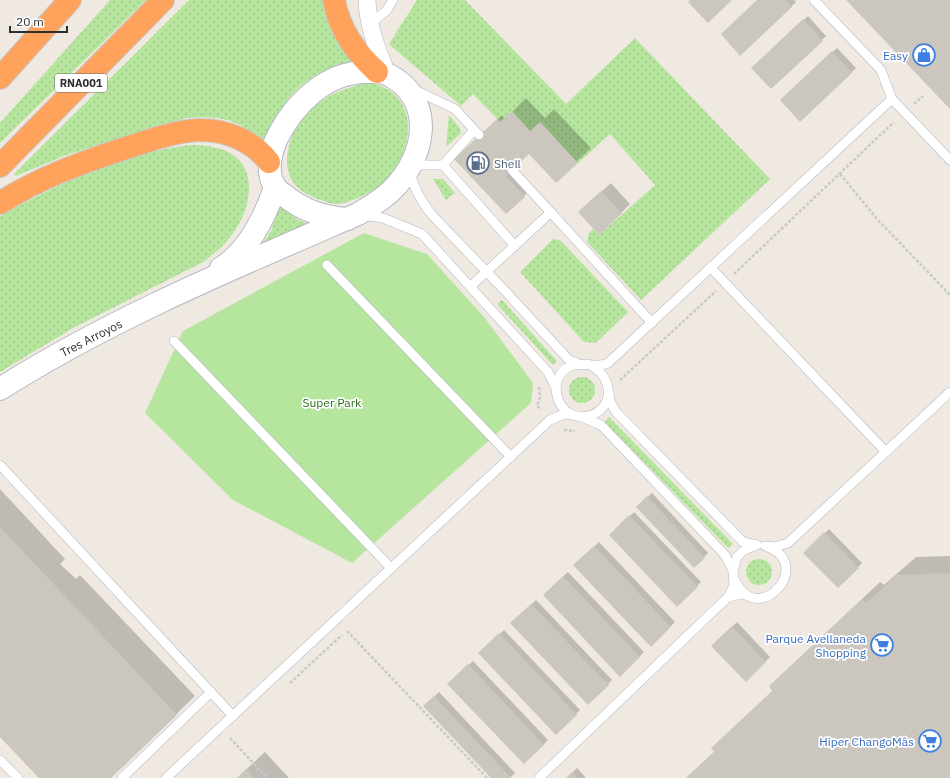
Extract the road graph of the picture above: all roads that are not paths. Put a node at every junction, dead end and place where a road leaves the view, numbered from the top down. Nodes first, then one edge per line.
1 (70, 0) edge
2 (163, 0) edge
3 (334, 0) edge
4 (367, 0) edge
5 (393, 0) edge
6 (814, 0) edge
7 (369, 25) junction
8 (389, 76) junction
9 (0, 78) edge
10 (892, 99) junction
11 (950, 160) edge
12 (270, 162) junction
13 (443, 165) junction
14 (0, 166) edge
15 (410, 166) junction
16 (512, 170) dead end
17 (275, 188) junction
18 (0, 203) edge
19 (551, 212) junction
20 (353, 216) junction
21 (515, 246) junction
22 (327, 265) dead end
23 (711, 268) junction
24 (487, 272) junction
25 (471, 286) junction
26 (184, 290) junction
27 (652, 323) junction
28 (174, 341) dead end
29 (608, 363) junction
30 (584, 364) junction
31 (608, 386) junction
32 (0, 389) edge
33 (556, 391) junction
34 (950, 392) edge
35 (578, 416) junction
36 (550, 420) junction
37 (886, 452) junction
38 (511, 457) junction
39 (0, 465) edge
40 (788, 543) junction
41 (761, 545) junction
42 (784, 562) junction
43 (391, 568) junction
44 (733, 575) junction
45 (747, 595) junction
46 (728, 597) junction
47 (211, 692) junction
48 (233, 716) junction
49 (0, 760) edge
50 (18, 778) edge
51 (122, 778) edge
52 (166, 778) edge
53 (538, 778) edge

1 - 9 highway
2 - 14 highway, RNA001
3 - 8 highway
4 - 7 street
5 - 7 lane
6 - 10 lane
7 - 8 street
8 - 12 main road
8 - 13 lane
8 - 15 main road, Tres Arroyos
10 - 11 lane
10 - 23 lane
12 - 17 main road
12 - 18 highway
13 - 15 lane
13 - 21 lane
15 - 20 main road, Tres Arroyos
15 - 24 lane
16 - 19 lane
17 - 20 main road
17 - 26 main road, Tres Arroyos
19 - 21 lane
19 - 27 lane
20 - 25 lane
20 - 26 main road, Tres Arroyos
21 - 24 lane
22 - 38 lane
23 - 27 lane
23 - 37 lane
24 - 25 lane
24 - 30 lane
25 - 33 lane
26 - 32 main road, Tres Arroyos
27 - 29 lane
28 - 43 lane
29 - 30 lane
29 - 31 lane
30 - 31 lane
30 - 33 lane
31 - 35 lane
31 - 41 lane
33 - 35 lane
33 - 36 lane
34 - 37 lane
35 - 36 lane
35 - 44 lane
36 - 38 lane
37 - 40 lane
38 - 43 lane
39 - 47 lane
40 - 41 lane
40 - 42 lane
41 - 42 lane
41 - 44 lane
42 - 45 lane
43 - 48 lane
44 - 45 lane
44 - 46 lane
45 - 46 lane
46 - 53 lane
47 - 48 lane
47 - 51 lane
48 - 52 lane
49 - 50 lane

